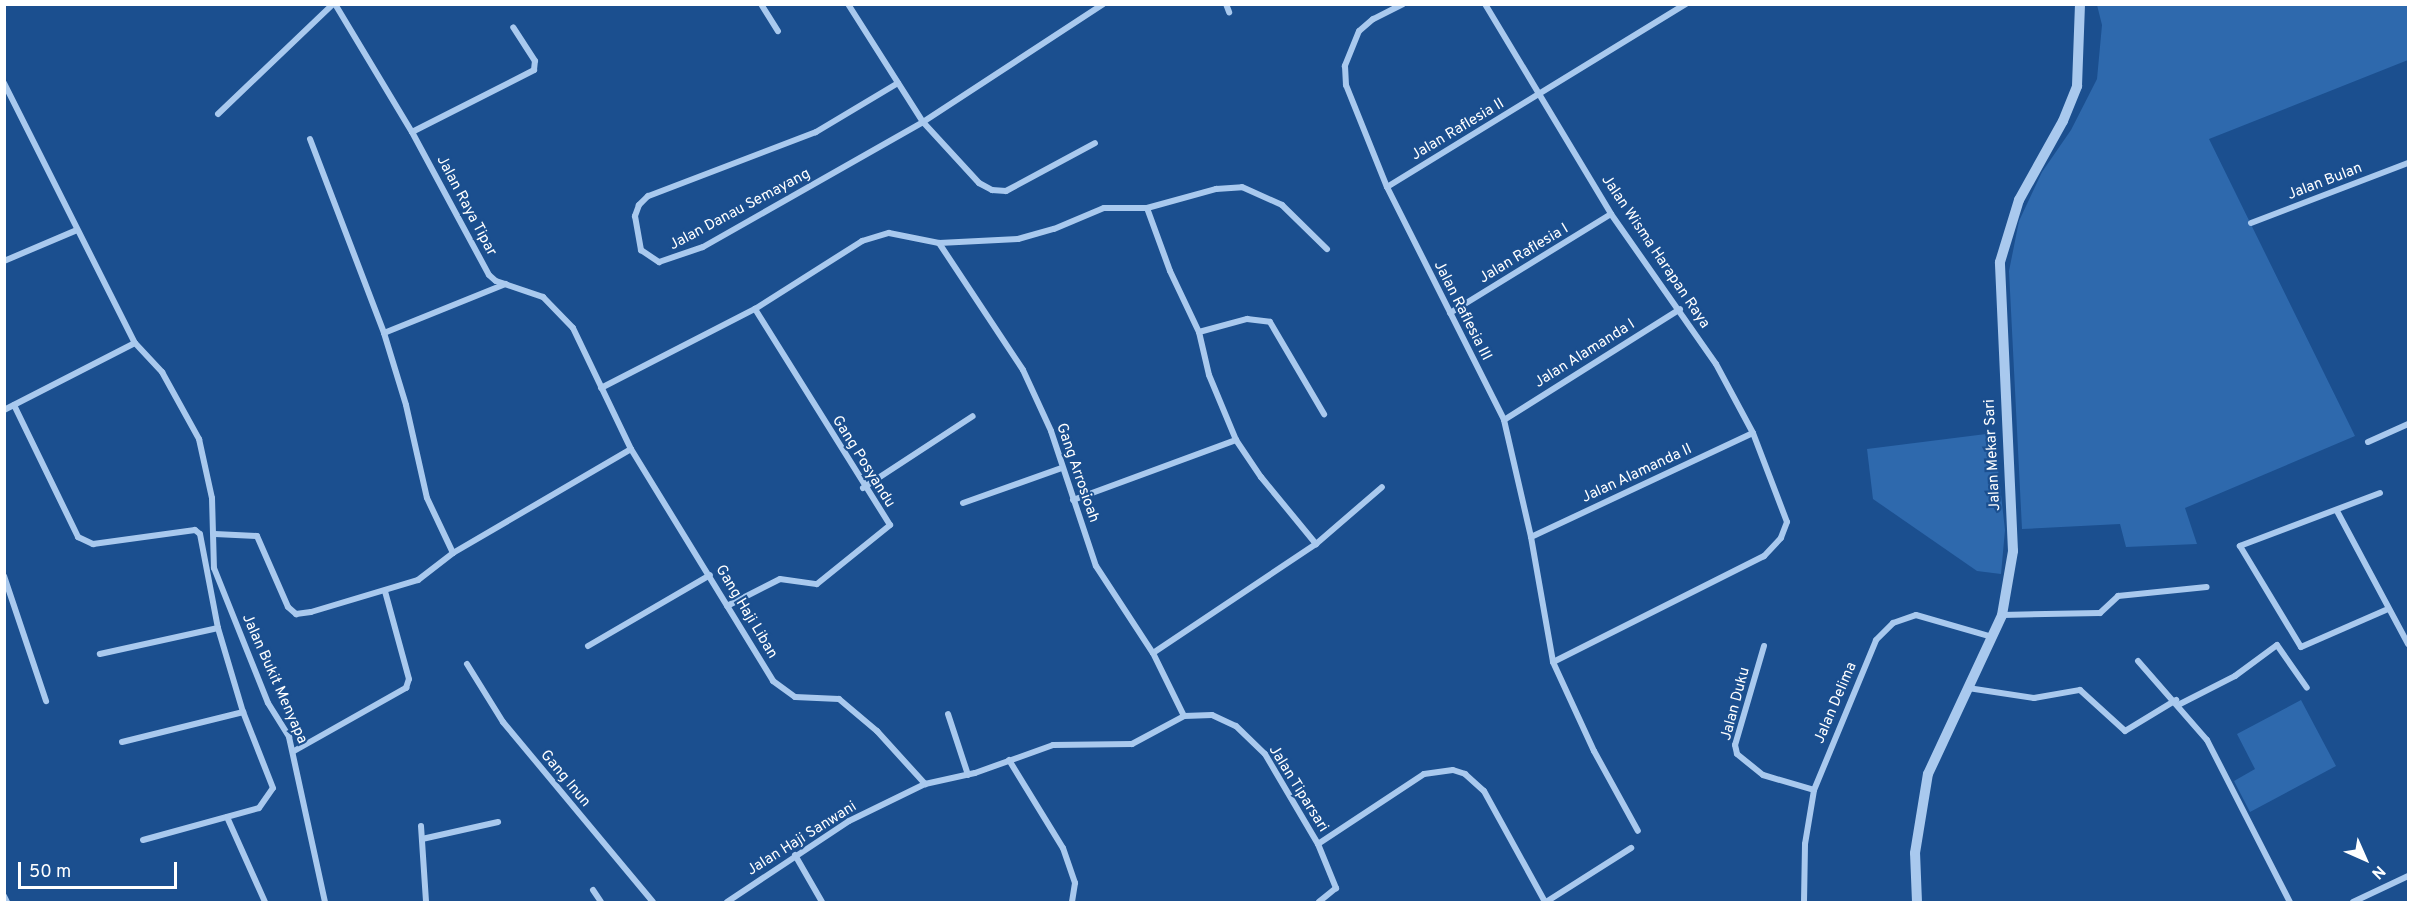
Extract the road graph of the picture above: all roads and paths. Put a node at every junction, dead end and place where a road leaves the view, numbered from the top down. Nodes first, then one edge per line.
1 (334, 4) edge
2 (761, 4) edge
3 (848, 4) edge
4 (1103, 4) edge
5 (1226, 4) edge
6 (1402, 4) edge
7 (1485, 4) edge
8 (1686, 4) edge
9 (2080, 4) edge
10 (1229, 12) dead end
11 (513, 27) dead end
12 (778, 31) dead end
13 (4, 83) edge
14 (898, 83) junction
15 (1541, 95) junction
16 (218, 114) dead end
17 (923, 122) junction
18 (412, 132) junction
19 (310, 139) dead end
20 (1095, 144) dead end
21 (2409, 163) edge
22 (1387, 187) junction
23 (1147, 208) junction
24 (1611, 214) junction
25 (2250, 223) dead end
26 (77, 230) junction
27 (939, 243) junction
28 (1328, 249) dead end
29 (4, 261) edge
30 (505, 284) junction
31 (755, 309) junction
32 (1680, 309) junction
33 (1450, 313) junction
34 (1199, 332) junction
35 (384, 333) junction
36 (135, 343) junction
37 (601, 388) junction
38 (14, 405) junction
39 (4, 410) edge
40 (1324, 414) dead end
41 (973, 416) dead end
42 (1504, 420) junction
43 (2409, 424) edge
44 (1753, 433) junction
45 (1236, 440) junction
46 (2368, 442) dead end
47 (631, 449) junction
48 (1062, 468) junction
49 (1382, 487) dead end
50 (863, 488) junction
51 (2380, 493) dead end
52 (1073, 500) junction
53 (963, 503) dead end
54 (2337, 511) junction
55 (215, 534) junction
56 (1531, 537) junction
57 (1316, 544) junction
58 (453, 553) junction
59 (710, 575) junction
60 (4, 576) edge
61 (2207, 587) dead end
62 (385, 591) junction
63 (727, 606) junction
64 (2388, 609) junction
65 (2002, 615) junction
66 (218, 628) junction
67 (1992, 637) junction
68 (2409, 644) edge
69 (588, 646) dead end
70 (1764, 646) dead end
71 (1154, 653) junction
72 (100, 654) dead end
73 (2138, 661) dead end
74 (1553, 662) junction
75 (467, 664) dead end
76 (1967, 688) junction
77 (2307, 688) dead end
78 (46, 701) dead end
79 (2178, 702) junction
80 (243, 712) junction
81 (948, 714) dead end
82 (1184, 716) junction
83 (122, 742) dead end
84 (294, 752) junction
85 (1009, 760) junction
86 (968, 776) junction
87 (925, 784) junction
88 (1814, 790) junction
89 (227, 817) junction
90 (498, 822) dead end
91 (421, 826) dead end
92 (1638, 831) dead end
93 (422, 839) junction
94 (143, 840) dead end
95 (1318, 844) junction
96 (1631, 848) dead end
97 (795, 855) junction
98 (2409, 876) edge
99 (593, 890) dead end
100 (4, 896) edge
101 (7, 903) edge
102 (265, 903) edge
103 (325, 903) edge
104 (426, 903) edge
105 (601, 903) edge
106 (653, 903) edge
107 (727, 903) edge
108 (822, 903) edge
109 (1072, 903) edge
110 (1319, 903) edge
111 (1545, 903) edge
112 (1804, 903) edge
113 (1917, 903) edge
114 (2290, 903) edge
115 (2353, 903) edge

1 - 16 street
1 - 18 street, Jalan Raya Tipar
2 - 12 street
3 - 14 street
4 - 17 street, Jalan Danau Semayang
5 - 10 street
6 - 22 street, Jalan Raflesia III
7 - 15 street, Jalan Wisma Harapan Raya
8 - 15 street, Jalan Raflesia II
9 - 65 street, Jalan Mekar Sari
11 - 18 street
13 - 26 street, Jalan Bukit Menyapa
14 - 17 street
14 - 17 street, Jalan Danau Semayang
15 - 22 street, Jalan Raflesia II
15 - 24 street, Jalan Wisma Harapan Raya
17 - 20 street
18 - 30 street, Jalan Raya Tipar
19 - 35 street
21 - 25 street, Jalan Bulan
22 - 33 street, Jalan Raflesia III
23 - 27 street
23 - 28 street
23 - 34 street
24 - 32 street, Jalan Wisma Harapan Raya
24 - 33 street, Jalan Raflesia I
26 - 29 street
26 - 36 street, Jalan Bukit Menyapa
27 - 31 street
27 - 48 street, Gang Arrosioah
30 - 35 street
30 - 37 street, Jalan Raya Tipar
31 - 37 street
31 - 50 street, Gang Posyandu
32 - 42 street, Jalan Alamanda I
32 - 44 street, Jalan Wisma Harapan Raya
33 - 42 street, Jalan Raflesia III
34 - 40 street
34 - 45 street
35 - 58 street
36 - 38 street
36 - 55 street, Jalan Bukit Menyapa
37 - 47 street, Gang Haji Liban
38 - 39 street
38 - 66 street, Jalan Bukit Menyapa
41 - 50 street
42 - 56 street, Jalan Raflesia III
43 - 46 street
44 - 56 street, Jalan Alamanda II
44 - 74 street, Jalan Wisma Harapan Raya
45 - 52 street
45 - 57 street
47 - 58 street
47 - 59 street, Gang Haji Liban
48 - 52 street, Gang Arrosioah
48 - 53 street
49 - 57 street
50 - 63 street, Gang Posyandu
51 - 54 street
52 - 71 street, Gang Arrosioah
54 - 64 street
54 - 64 street
55 - 62 street
55 - 84 street, Jalan Bukit Menyapa
56 - 74 street, Jalan Raflesia III
57 - 71 street
58 - 62 street
59 - 63 street, Gang Haji Liban
59 - 69 street
60 - 78 street
61 - 65 street
62 - 84 street
63 - 87 street, Gang Haji Liban
64 - 68 street
65 - 67 street, Jalan Mekar Sari
66 - 72 street, Jalan Bukit Menyapa
66 - 80 street
67 - 76 street, Jalan Mekar Sari
67 - 88 street, Jalan Delima
70 - 88 street, Jalan Duku
71 - 82 street, Gang Arrosioah
73 - 79 street
74 - 92 street, Jalan Raflesia III
75 - 106 street, Gang Inun
76 - 79 street
76 - 113 street, Jalan Mekar Sari
77 - 79 street
79 - 114 street
80 - 83 street
80 - 89 street
81 - 86 street
82 - 85 street, Jalan Tiparsari
82 - 95 street, Jalan Tiparsari
84 - 103 street, Jalan Bukit Menyapa
85 - 86 street, Jalan Tiparsari
85 - 109 street
86 - 87 street, Jalan Tiparsari
87 - 97 street, Jalan Haji Sanwani
88 - 112 street, Jalan Delima
89 - 94 street
89 - 102 street
90 - 93 street
91 - 93 street
93 - 104 street
95 - 110 street
95 - 111 street, Jalan Tiparsari
96 - 111 street
97 - 107 street, Jalan Haji Sanwani
97 - 108 street
98 - 115 street
99 - 105 street
100 - 101 street

